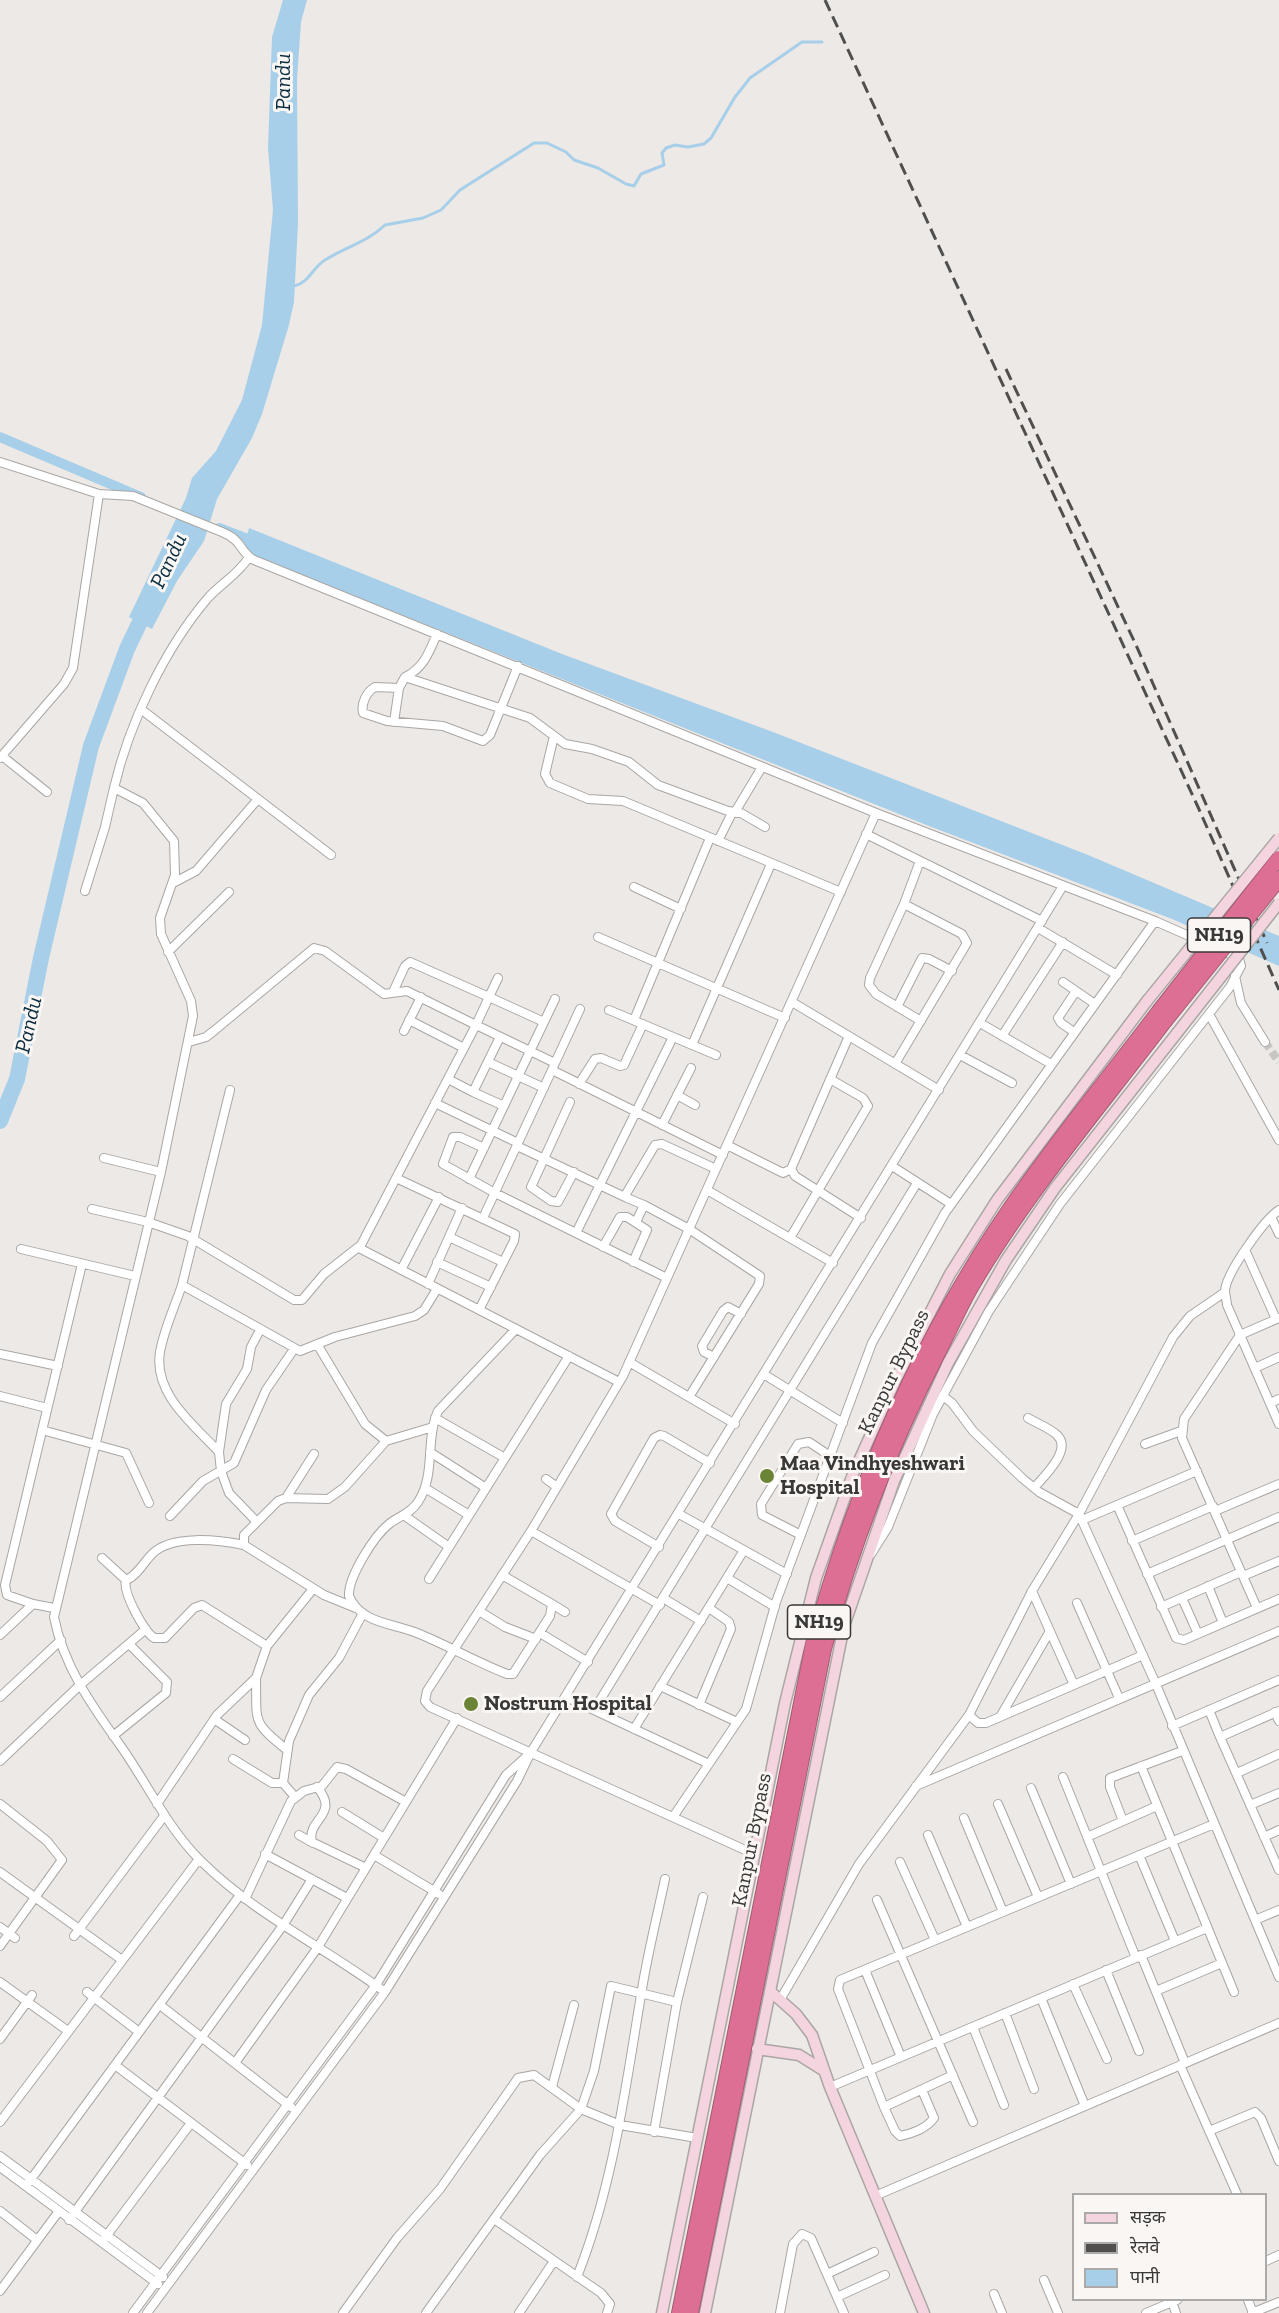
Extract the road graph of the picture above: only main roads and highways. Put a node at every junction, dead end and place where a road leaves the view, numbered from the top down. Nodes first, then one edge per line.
1 (1279, 837) edge
2 (1279, 858) edge
3 (1279, 879) edge
4 (1279, 903) edge
5 (770, 1991) junction
6 (757, 2049) junction
7 (823, 2070) junction
8 (662, 2313) edge
9 (678, 2313) edge
10 (691, 2313) edge
11 (705, 2313) edge
12 (924, 2313) edge

1 - 8 main road, bridge
2 - 9 highway, Kanpur Bypass / NH19, bridge
3 - 10 highway, Kanpur Bypass / NH19, bridge
4 - 5 main road, bridge
5 - 6 main road
5 - 7 main road
6 - 7 main road
6 - 11 main road
7 - 12 main road

